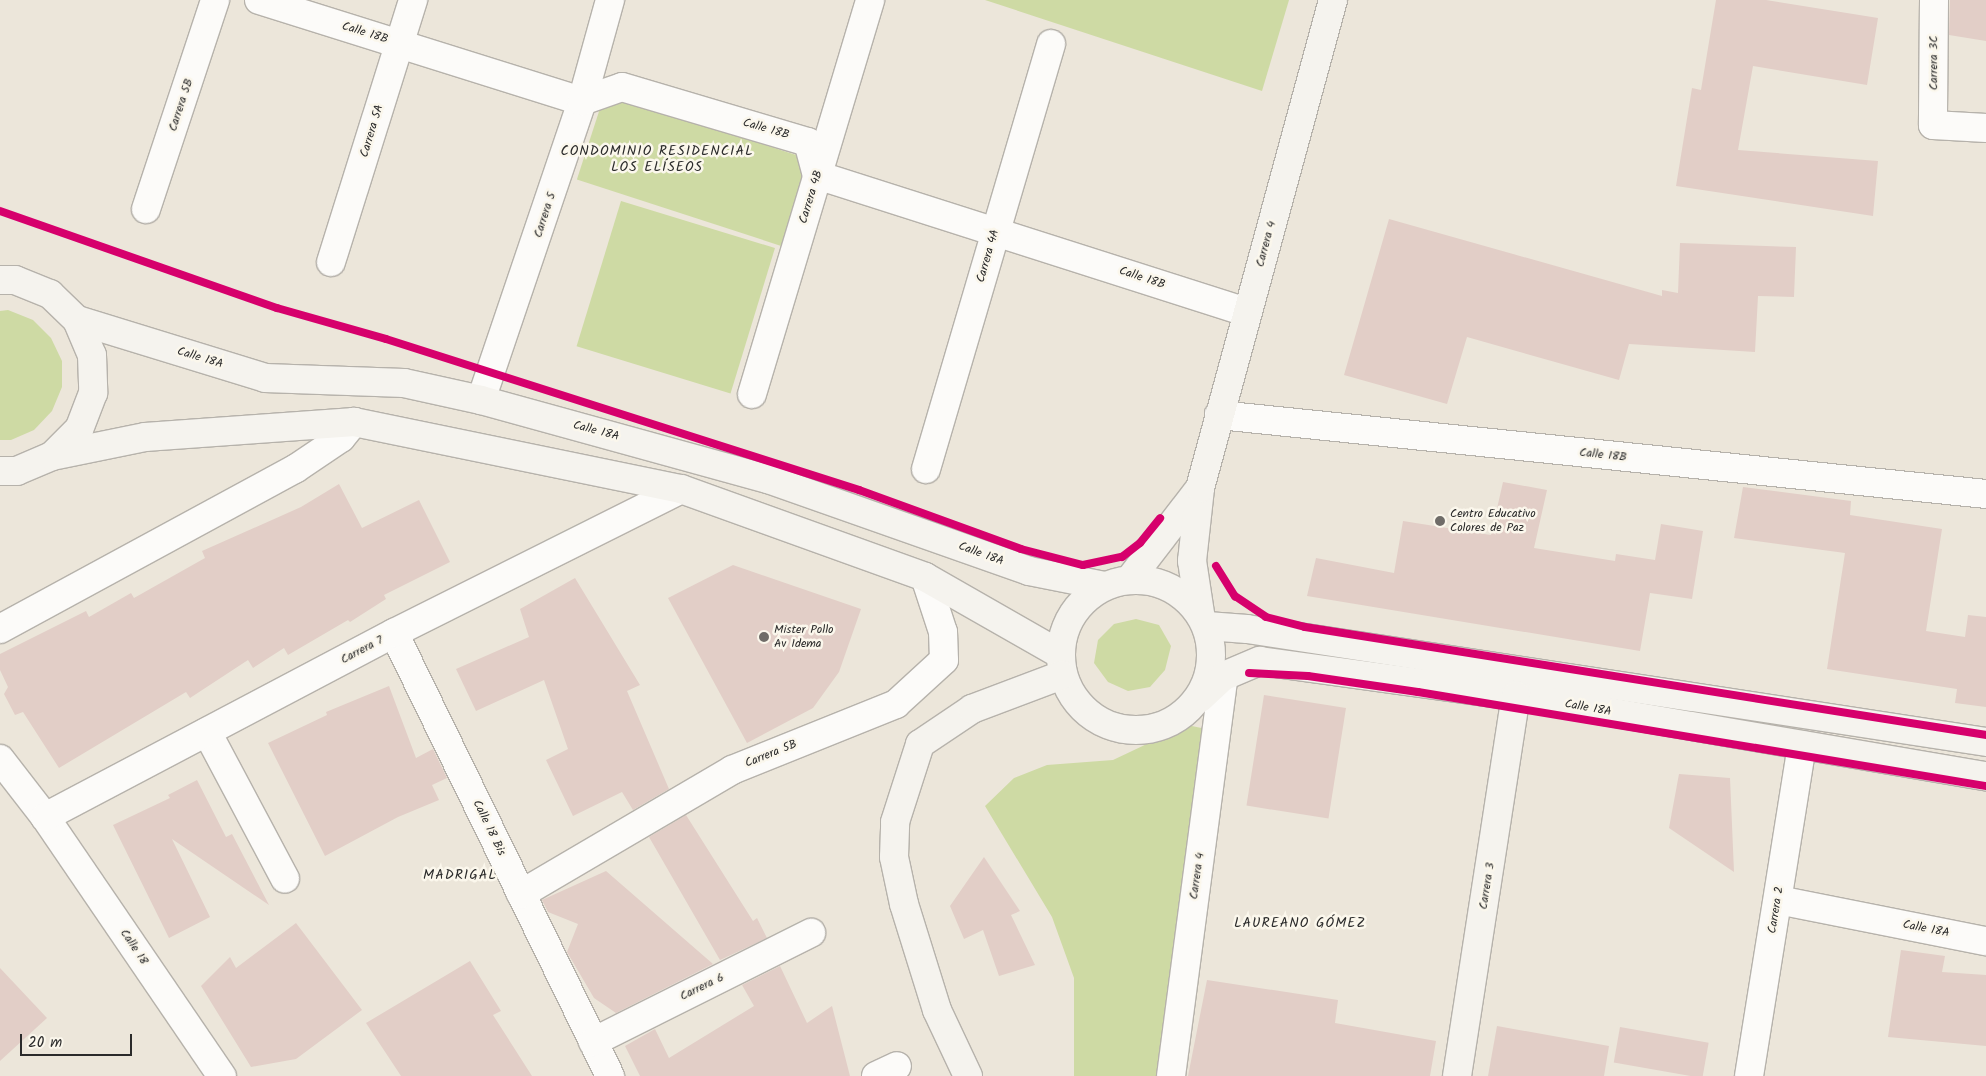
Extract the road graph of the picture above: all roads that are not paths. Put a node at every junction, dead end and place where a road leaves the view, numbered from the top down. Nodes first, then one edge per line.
1 (215, 0) edge
2 (260, 0) edge
3 (413, 0) edge
4 (610, 0) edge
5 (870, 0) edge
6 (1332, 0) edge
7 (1934, 0) edge
8 (400, 44) junction
9 (1051, 44) dead end
10 (582, 101) junction
11 (1986, 128) edge
12 (817, 176) junction
13 (146, 209) dead end
14 (995, 231) junction
15 (331, 262) dead end
16 (5, 275) edge
17 (1248, 312) junction
18 (77, 320) junction
19 (752, 394) dead end
20 (481, 400) junction
21 (1220, 415) junction
22 (354, 422) junction
23 (52, 456) junction
24 (926, 469) dead end
25 (6, 473) edge
26 (1200, 488) junction
27 (681, 489) junction
28 (1986, 494) edge
29 (925, 577) junction
30 (1118, 583) junction
31 (1204, 619) junction
32 (0, 629) edge
33 (394, 633) junction
34 (1061, 665) junction
35 (1224, 676) junction
36 (1516, 696) junction
37 (1200, 698) junction
38 (207, 732) junction
39 (1986, 742) edge
40 (1802, 745) junction
41 (0, 759) edge
42 (1986, 776) edge
43 (45, 818) junction
44 (285, 879) dead end
45 (521, 894) junction
46 (1778, 900) junction
47 (811, 933) dead end
48 (1986, 941) edge
49 (594, 1042) junction
50 (222, 1076) edge
51 (610, 1076) edge
52 (968, 1076) edge
53 (1171, 1076) edge
54 (1457, 1076) edge
55 (1749, 1076) edge

1 - 13 street, Carrera 5B
2 - 8 street, Calle 18B
3 - 8 street, Carrera 5A
4 - 10 street, Carrera 5
5 - 12 street, Carrera 4B
6 - 17 main road, Carrera 4
7 - 11 street, Carrera 3C
8 - 10 street, Calle 18B
8 - 15 street, Carrera 5A
9 - 14 street, Carrera 4A
10 - 12 street, Calle 18B
10 - 20 street, Carrera 5
12 - 14 street, Calle 18B
12 - 19 street, Carrera 4B
14 - 17 street, Calle 18B
14 - 24 street, Carrera 4A
16 - 18 main road
17 - 21 main road, Carrera 4
18 - 20 main road, Calle 18A
18 - 23 main road
20 - 30 main road, Calle 18A
21 - 26 main road, Carrera 4
21 - 28 street, Calle 18B
22 - 23 main road
22 - 27 main road
22 - 32 street
23 - 25 main road
26 - 30 main road, Carrera 4
26 - 31 main road, Carrera 4
27 - 29 main road
27 - 33 street, Carrera 7
29 - 34 main road
29 - 45 street, Carrera 5B
30 - 31 main road
30 - 34 main road
31 - 37 main road
31 - 39 main road, Calle 18A
33 - 38 street, Carrera 7
33 - 45 street, Calle 18 Bis
34 - 37 main road
34 - 52 main road
35 - 36 main road, Calle 18A
35 - 37 main road, Calle 18A
35 - 53 street, Carrera 4
36 - 40 main road, Calle 18A
36 - 54 main road, Carrera 3
38 - 43 street, Carrera 7
38 - 44 street
40 - 42 main road, Calle 18A
40 - 46 street, Carrera 2
41 - 43 street, Calle 18
43 - 50 street, Calle 18
45 - 49 street, Calle 18 Bis
46 - 48 street, Calle 18A
46 - 55 street, Carrera 2
47 - 49 street, Carrera 6
49 - 51 street, Calle 18 Bis

